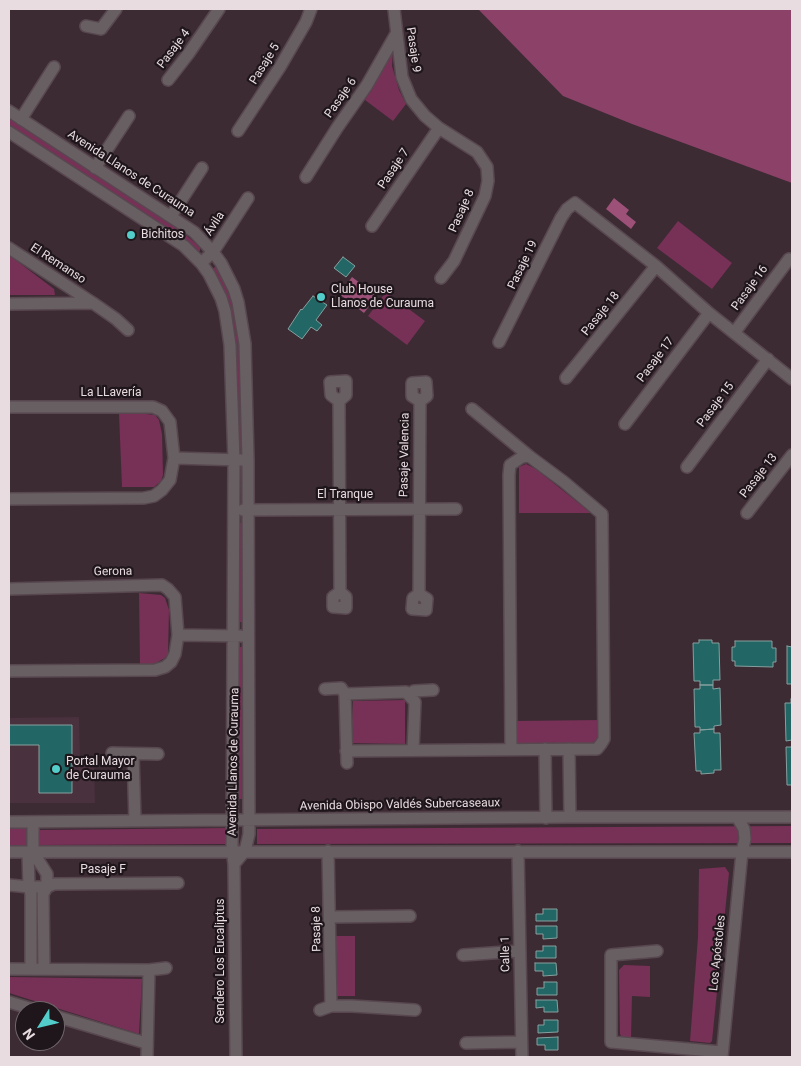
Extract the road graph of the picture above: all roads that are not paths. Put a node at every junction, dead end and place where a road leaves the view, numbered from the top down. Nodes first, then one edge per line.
1 (116, 9) edge
2 (219, 9) edge
3 (311, 9) edge
4 (394, 9) edge
5 (86, 26) dead end
6 (396, 34) junction
7 (54, 66) dead end
8 (168, 80) dead end
9 (9, 111) edge
10 (129, 116) dead end
11 (21, 119) junction
12 (439, 128) junction
13 (238, 131) dead end
14 (9, 132) edge
15 (477, 152) joint
16 (95, 168) junction
17 (202, 168) dead end
18 (306, 177) dead end
19 (248, 198) dead end
20 (171, 216) junction
21 (372, 226) dead end
22 (9, 248) edge
23 (213, 252) junction
24 (789, 259) dead end
25 (201, 263) junction
26 (656, 266) junction
27 (441, 278) dead end
28 (93, 303) junction
29 (9, 304) edge
30 (709, 314) junction
31 (128, 330) dead end
32 (734, 333) junction
33 (499, 342) dead end
34 (768, 359) junction
35 (566, 378) dead end
36 (792, 379) edge
37 (339, 401) dead end
38 (420, 402) dead end
39 (9, 407) edge
40 (472, 409) dead end
41 (625, 424) dead end
42 (792, 455) edge
43 (529, 456) junction
44 (174, 458) junction
45 (234, 460) junction
46 (248, 460) junction
47 (687, 467) dead end
48 (9, 499) edge
49 (456, 508) dead end
50 (339, 509) junction
51 (418, 509) junction
52 (234, 510) junction
53 (249, 510) junction
54 (748, 513) dead end
55 (9, 589) edge
56 (340, 592) dead end
57 (419, 594) dead end
58 (178, 635) junction
59 (234, 636) junction
60 (249, 637) junction
61 (9, 671) edge
62 (325, 688) dead end
63 (433, 690) dead end
64 (345, 694) junction
65 (410, 695) junction
66 (511, 749) junction
67 (545, 749) junction
68 (569, 749) junction
69 (413, 750) junction
70 (112, 753) dead end
71 (134, 754) junction
72 (158, 754) dead end
73 (570, 817) junction
74 (737, 817) junction
75 (792, 817) edge
76 (546, 818) junction
77 (135, 821) junction
78 (233, 821) junction
79 (249, 821) junction
80 (9, 822) edge
81 (33, 822) junction
82 (233, 851) junction
83 (245, 851) junction
84 (328, 851) junction
85 (518, 851) junction
86 (9, 852) edge
87 (31, 852) junction
88 (742, 852) junction
89 (792, 852) edge
90 (234, 864) junction
91 (178, 883) dead end
92 (9, 884) edge
93 (30, 887) junction
94 (47, 887) junction
95 (330, 916) junction
96 (410, 916) dead end
97 (520, 951) junction
98 (657, 951) dead end
99 (463, 954) dead end
100 (32, 968) junction
101 (44, 968) junction
102 (166, 968) dead end
103 (9, 969) edge
104 (149, 970) junction
105 (331, 1006) junction
106 (320, 1010) dead end
107 (415, 1010) dead end
108 (65, 1019) edge
109 (521, 1042) junction
110 (146, 1043) junction
111 (466, 1043) dead end
112 (722, 1055) edge
113 (147, 1057) edge
114 (236, 1057) edge
115 (522, 1057) edge

1 - 5 street
2 - 8 street, Pasaje 4
3 - 13 street, Pasaje 5
4 - 6 street, Pasaje 9
6 - 12 street, Pasaje 9
6 - 18 street, Pasaje 6
7 - 11 street
9 - 11 street, Avenida Llanos de Curauma
10 - 16 street
11 - 16 street, Avenida Llanos de Curauma
12 - 15 street, Pasaje 9
12 - 21 street, Pasaje 7
14 - 25 street, Avenida Llanos de Curauma
15 - 27 street, Pasaje 8
16 - 20 street, Avenida Llanos de Curauma
17 - 20 street
19 - 23 street, Ávila
20 - 23 street, Avenida Llanos de Curauma
22 - 28 street, El Remanso
23 - 25 street, Ávila
23 - 46 street, Avenida Llanos de Curauma
24 - 32 street, Pasaje 16
25 - 45 street, Avenida Llanos de Curauma
26 - 30 street
26 - 33 street, Pasaje 19
26 - 35 street, Pasaje 18
28 - 29 street, El Remanso
28 - 31 street, El Remanso
30 - 32 street
30 - 41 street, Pasaje 17
32 - 34 street
34 - 36 street
34 - 47 street, Pasaje 15
37 - 50 street
38 - 51 street, Pasaje Valencia
39 - 44 street, La LLavería
40 - 43 street
42 - 54 street, Pasaje 13
43 - 66 street
43 - 68 street
44 - 45 street
44 - 48 street, La LLavería
45 - 46 street
45 - 52 street, Avenida Llanos de Curauma
46 - 53 street, Avenida Llanos de Curauma
49 - 51 street, El Tranque
50 - 51 street, El Tranque
50 - 53 street, El Tranque
50 - 56 street
51 - 57 street, Pasaje Valencia
52 - 53 street, El Tranque
52 - 59 street, Avenida Llanos de Curauma
53 - 60 street, Avenida Llanos de Curauma
55 - 58 street, Gerona
58 - 59 street
58 - 61 street, Gerona
59 - 60 street
59 - 78 street, Avenida Llanos de Curauma
60 - 79 street, Avenida Llanos de Curauma
62 - 64 street
63 - 65 street
64 - 65 street
64 - 69 street
65 - 69 street
66 - 67 street
66 - 69 street
67 - 68 street
67 - 76 street
68 - 73 street
70 - 71 street
71 - 72 street
71 - 77 street
73 - 74 street, Avenida Obispo Valdés Subercaseaux
73 - 76 street, Avenida Obispo Valdés Subercaseaux
74 - 75 street, Avenida Obispo Valdés Subercaseaux
74 - 88 street, Los Apóstoles
76 - 79 street, Avenida Obispo Valdés Subercaseaux
77 - 78 street, Avenida Obispo Valdés Subercaseaux
77 - 81 street, Avenida Obispo Valdés Subercaseaux
78 - 79 street, Avenida Obispo Valdés Subercaseaux
78 - 82 street, Avenida Llanos de Curauma
79 - 83 street, Avenida Llanos de Curauma
80 - 81 street, Avenida Obispo Valdés Subercaseaux
81 - 87 street
82 - 83 street
82 - 87 street
82 - 90 street, Avenida Llanos de Curauma
83 - 84 street
83 - 90 street, Avenida Llanos de Curauma
84 - 85 street
84 - 95 street, Pasaje 8
85 - 88 street
85 - 97 street, Calle 1
86 - 87 street
87 - 93 street
87 - 94 street
88 - 89 street
88 - 112 street, Los Apóstoles
90 - 114 street, Sendero Los Eucaliptus
91 - 94 street, Pasaje F
92 - 93 street, Pasaje F
93 - 94 street, Pasaje F
93 - 100 street
94 - 101 street
95 - 96 street
95 - 105 street, Pasaje 8
97 - 99 street
97 - 109 street, Calle 1
98 - 112 street
100 - 101 street
100 - 103 street
101 - 104 street
102 - 104 street
104 - 110 street
105 - 106 street
105 - 107 street
108 - 110 street
109 - 111 street
109 - 115 street, Calle 1
110 - 113 street

